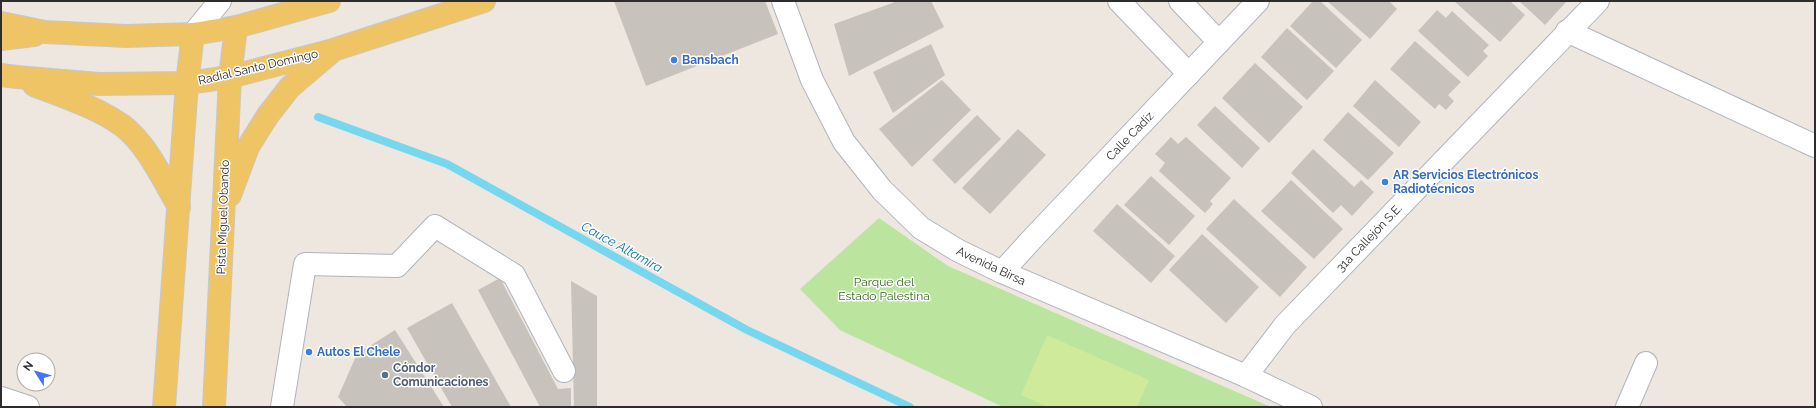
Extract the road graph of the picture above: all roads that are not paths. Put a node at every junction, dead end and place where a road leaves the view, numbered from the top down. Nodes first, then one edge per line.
1 (220, 1) edge
2 (329, 1) edge
3 (484, 1) edge
4 (783, 1) edge
5 (1119, 1) edge
6 (1180, 1) edge
7 (1258, 1) edge
8 (1598, 1) edge
9 (1, 23) edge
10 (236, 27) junction
11 (1568, 31) junction
12 (45, 32) junction
13 (193, 34) junction
14 (1, 39) edge
15 (1219, 42) junction
16 (333, 50) junction
17 (1189, 74) junction
18 (9, 76) edge
19 (230, 77) junction
20 (187, 83) junction
21 (1815, 146) edge
22 (179, 207) junction
23 (222, 215) junction
24 (1002, 272) junction
25 (1646, 363) dead end
26 (564, 372) dead end
27 (1246, 376) junction
28 (1, 398) edge
29 (28, 407) edge
30 (164, 407) edge
31 (214, 407) edge
32 (282, 407) edge
33 (1311, 407) edge
34 (1627, 407) edge

1 - 13 street
2 - 10 main road
3 - 16 main road, Radial Santo Domingo
4 - 24 street, Avenida Birsa
5 - 17 street
6 - 15 street
7 - 15 street, Calle Cadiz
8 - 11 street, 31a Callejón S.E.
9 - 12 main road
10 - 13 main road
10 - 19 main road, Pista Miguel Obando
11 - 21 street
11 - 27 street, 31a Callejón S.E.
12 - 13 main road
12 - 14 main road
13 - 20 main road
15 - 17 street, Calle Cadiz
16 - 19 main road, Radial Santo Domingo
16 - 23 main road
17 - 24 street, Calle Cadiz
18 - 20 main road, Radial Santo Domingo
18 - 22 main road
19 - 20 main road, Radial Santo Domingo
19 - 23 main road, Pista Miguel Obando
20 - 22 main road
22 - 30 main road
23 - 31 main road, Pista Miguel Obando
24 - 27 street, Avenida Birsa
25 - 34 street
26 - 32 street
27 - 33 street, Avenida Birsa
28 - 29 street

